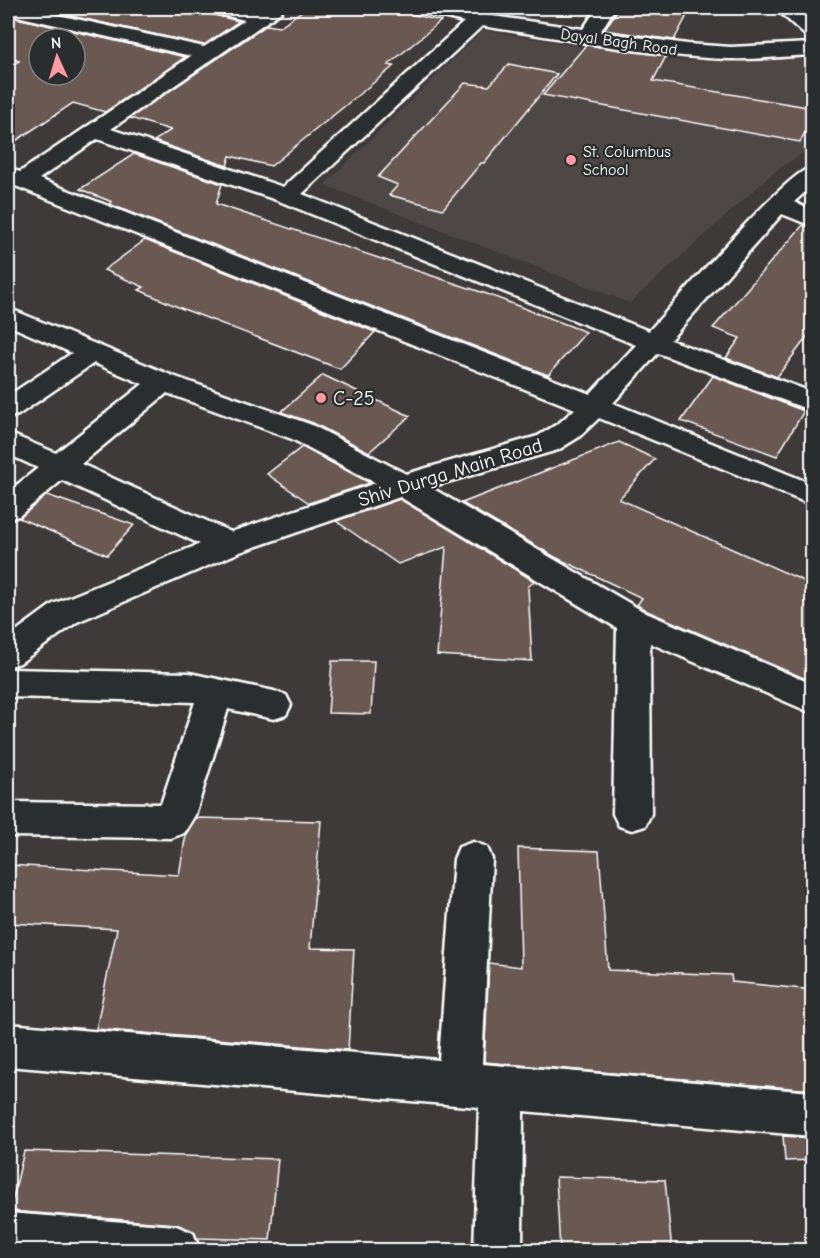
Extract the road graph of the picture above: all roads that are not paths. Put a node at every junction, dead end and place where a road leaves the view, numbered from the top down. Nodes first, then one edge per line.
1 (216, 8) edge
2 (427, 8) edge
3 (606, 8) edge
4 (784, 8) edge
5 (8, 9) edge
6 (266, 12) edge
7 (478, 20) junction
8 (813, 31) edge
9 (587, 37) junction
10 (813, 49) edge
11 (207, 54) junction
12 (95, 131) junction
13 (813, 174) edge
14 (15, 178) edge
15 (287, 196) junction
16 (779, 204) junction
17 (813, 219) edge
18 (8, 316) edge
19 (652, 342) junction
20 (92, 352) junction
21 (163, 382) junction
22 (813, 402) edge
23 (595, 406) junction
24 (8, 409) edge
25 (8, 443) edge
26 (60, 467) junction
27 (403, 485) junction
28 (813, 495) edge
29 (8, 508) edge
30 (229, 544) junction
31 (634, 622) junction
32 (8, 654) edge
33 (8, 683) edge
34 (216, 692) junction
35 (813, 699) edge
36 (274, 705) dead end
37 (632, 814) dead end
38 (8, 819) edge
39 (473, 859) dead end
40 (8, 1045) edge
41 (480, 1084) junction
42 (813, 1114) edge
43 (8, 1237) edge
44 (176, 1251) edge
45 (498, 1251) edge

1 - 6 street
2 - 7 street, Dayal Bagh Road
3 - 9 street
4 - 8 street
5 - 11 street
6 - 11 street
7 - 9 street, Dayal Bagh Road
7 - 15 street
9 - 10 street, Dayal Bagh Road
11 - 12 street
12 - 14 street
12 - 15 street
13 - 16 street, Shiv Durga Main Road
14 - 23 street
15 - 19 street
16 - 17 street
16 - 19 street, Shiv Durga Main Road
18 - 20 street
19 - 22 street
19 - 23 street, Shiv Durga Main Road
20 - 21 street
20 - 24 street
21 - 26 street
21 - 27 street
23 - 27 street, Shiv Durga Main Road
23 - 28 street
25 - 26 street
26 - 29 street
26 - 30 street
27 - 30 street, Shiv Durga Main Road
27 - 31 street
30 - 32 street, Shiv Durga Main Road
31 - 35 street
31 - 37 street
33 - 34 street
34 - 36 street
34 - 38 street
39 - 41 street
40 - 41 street
41 - 42 street
41 - 45 street
43 - 44 street

